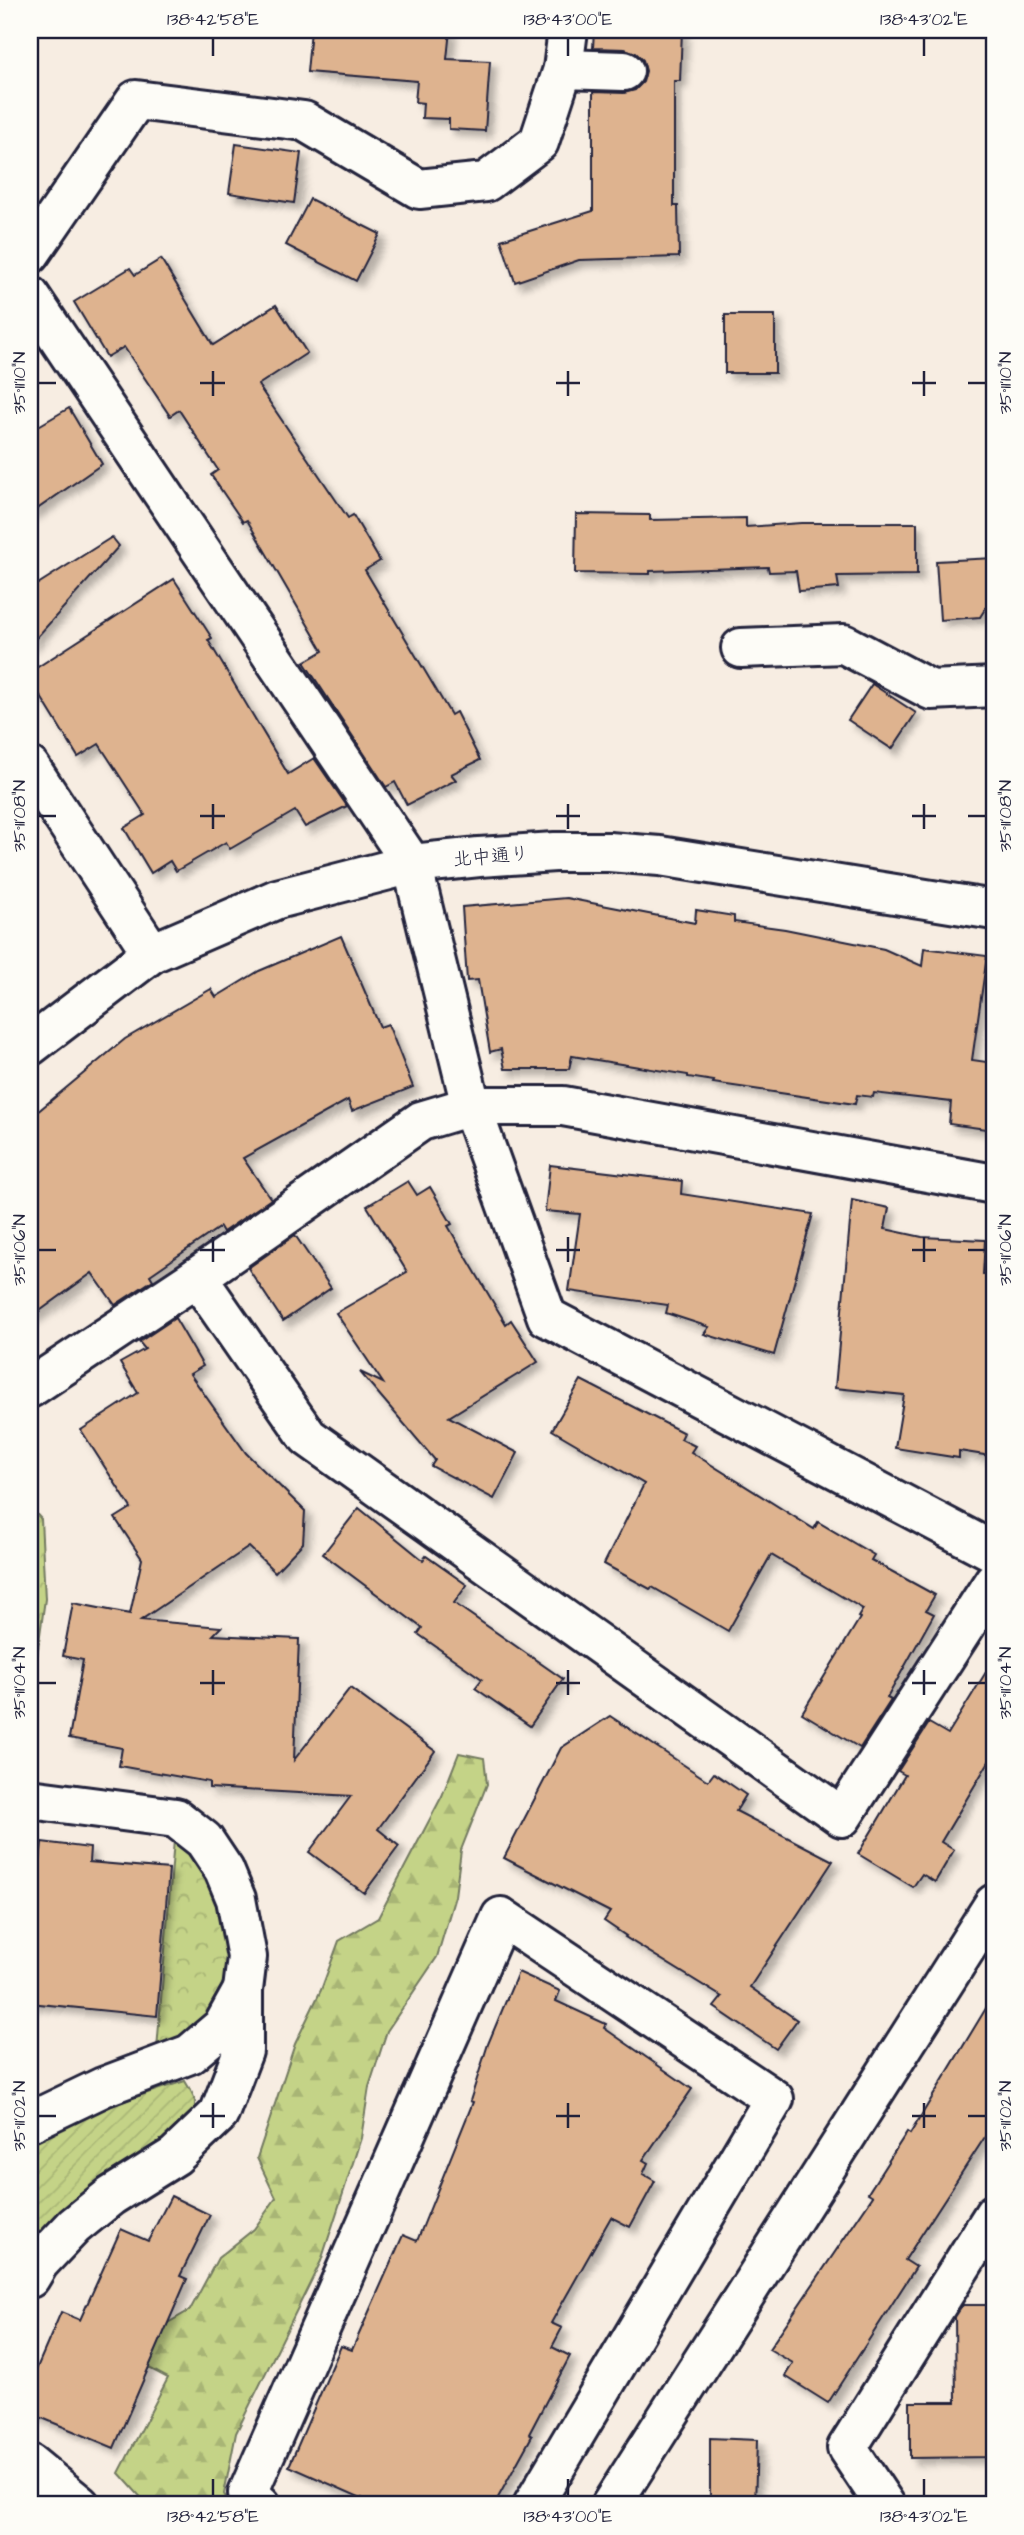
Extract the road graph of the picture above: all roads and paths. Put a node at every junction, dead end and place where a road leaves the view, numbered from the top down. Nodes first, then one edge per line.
1 (568, 30) edge
2 (563, 69) junction
3 (624, 71) dead end
4 (30, 254) edge
5 (35, 321) edge
6 (741, 648) dead end
7 (994, 687) edge
8 (30, 767) edge
9 (412, 864) junction
10 (994, 910) edge
11 (152, 953) junction
12 (30, 1046) edge
13 (471, 1106) junction
14 (994, 1184) edge
15 (197, 1277) junction
16 (30, 1388) edge
17 (994, 1552) edge
18 (994, 1581) edge
19 (30, 1799) edge
20 (994, 1904) edge
21 (243, 1990) junction
22 (30, 2122) edge
23 (994, 2214) edge
24 (976, 2272) edge
25 (30, 2278) edge
26 (30, 2464) edge
27 (79, 2505) edge
28 (261, 2505) edge
29 (533, 2505) edge
30 (611, 2505) edge
31 (886, 2505) edge

1 - 2 street
2 - 3 street
2 - 4 street
5 - 9 street
6 - 7 street
8 - 11 street
9 - 10 street, 北中通り
9 - 11 street, 北中通り
9 - 13 street
11 - 12 street, 北中通り
13 - 14 street
13 - 15 street
13 - 17 street
15 - 16 street
15 - 18 street
19 - 21 street
20 - 30 street
21 - 22 street
21 - 25 street
23 - 24 street
24 - 31 street
26 - 27 street
28 - 29 street

